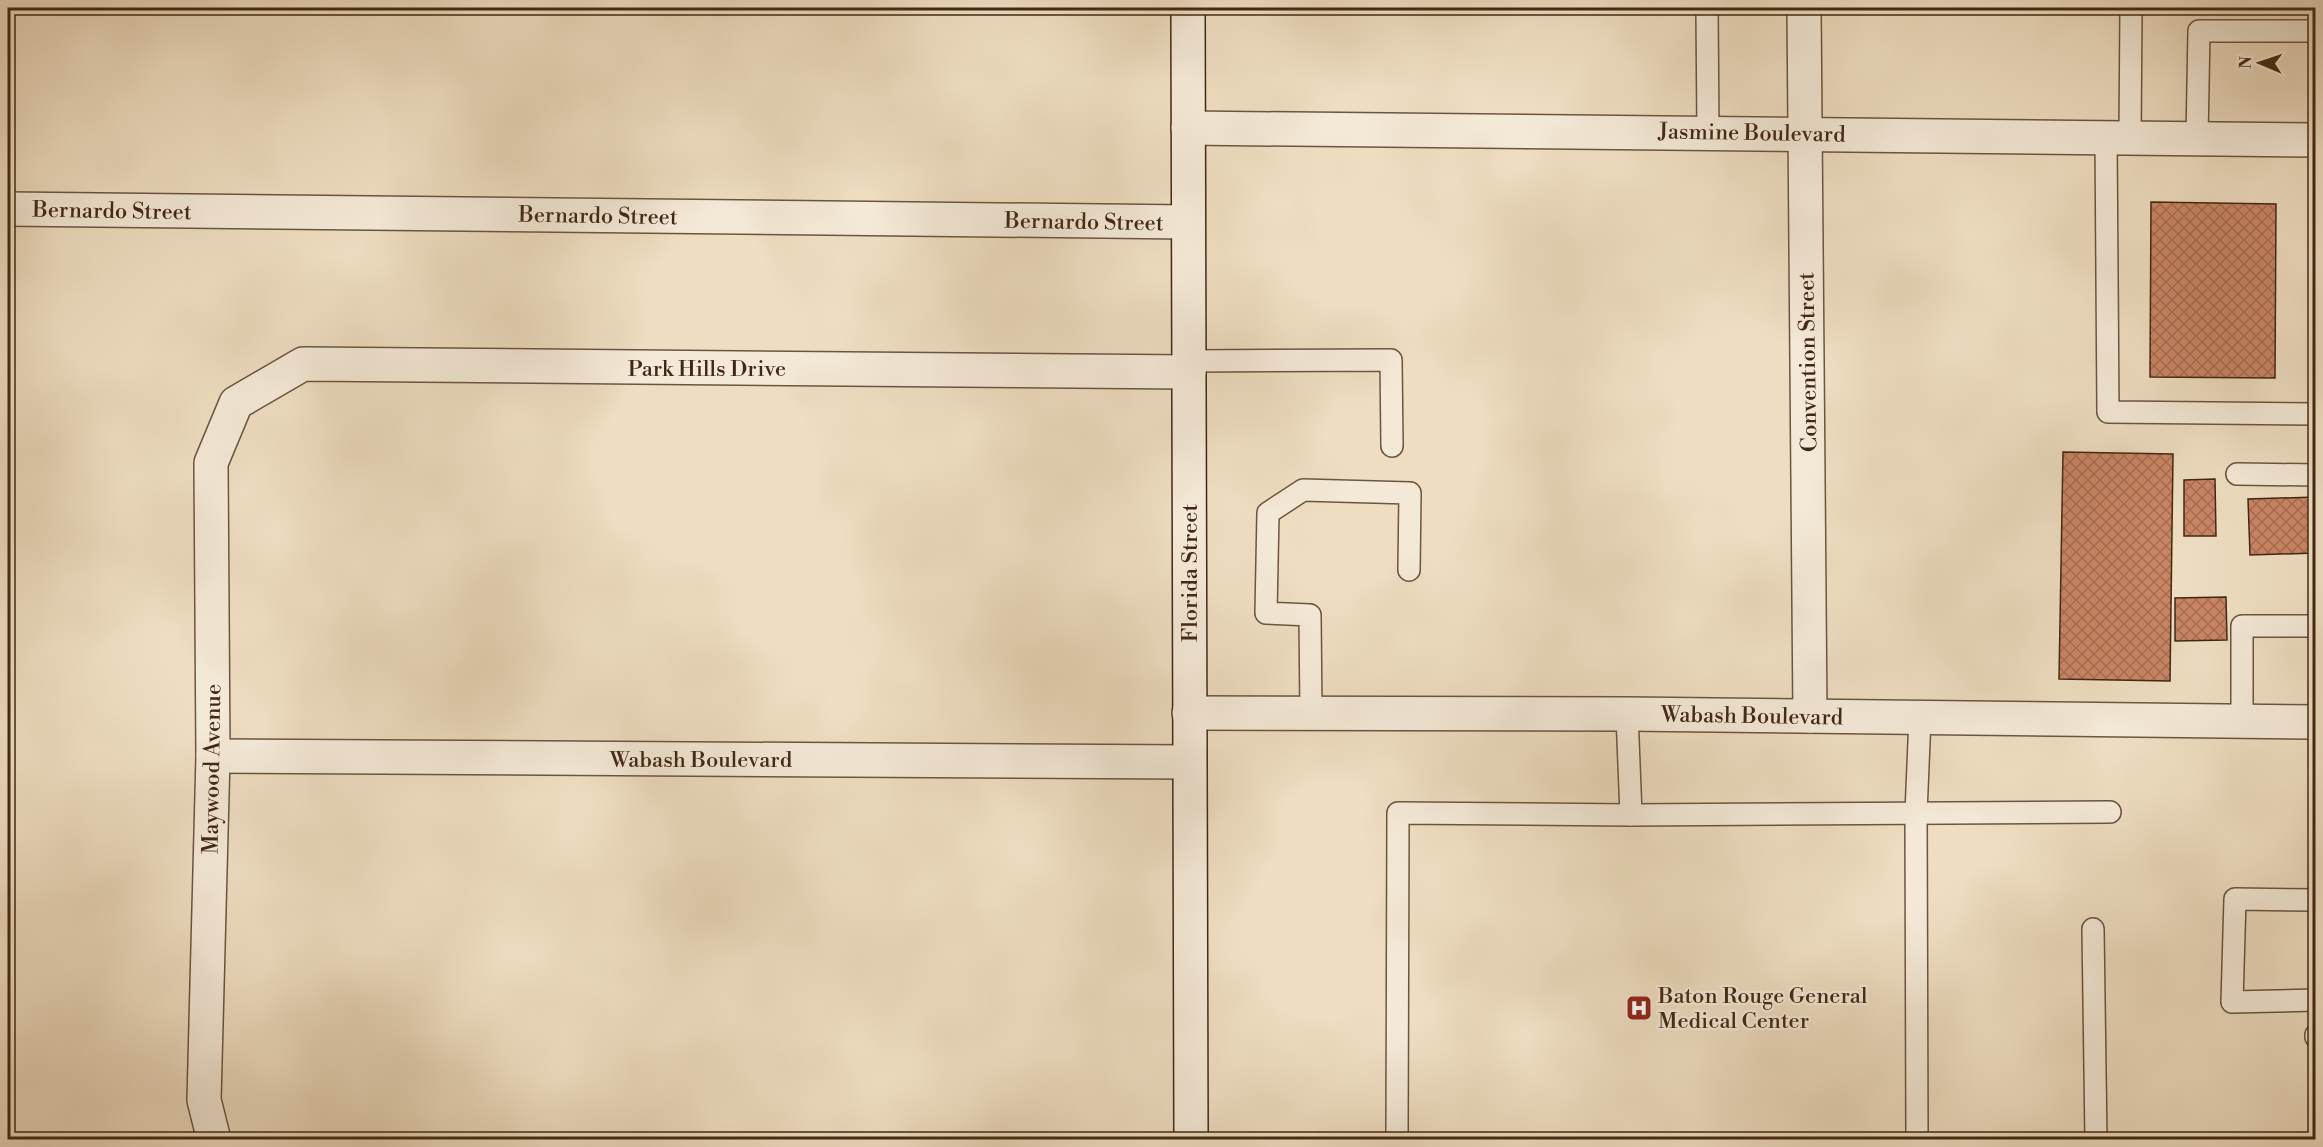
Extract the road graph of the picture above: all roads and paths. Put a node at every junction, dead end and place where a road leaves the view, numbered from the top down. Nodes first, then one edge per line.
1 (1188, 8) edge
2 (1707, 8) edge
3 (1804, 8) edge
4 (2131, 8) edge
5 (2316, 31) edge
6 (1188, 128) junction
7 (1708, 132) junction
8 (1805, 133) junction
9 (2118, 137) junction
10 (2197, 138) junction
11 (2316, 140) edge
12 (8, 209) edge
13 (1188, 222) junction
14 (1189, 367) junction
15 (236, 403) joint
16 (2316, 414) edge
17 (1392, 446) dead end
18 (2237, 474) dead end
19 (2316, 475) edge
20 (1408, 570) dead end
21 (2316, 626) edge
22 (1189, 713) junction
23 (1311, 714) junction
24 (1627, 714) junction
25 (1810, 716) junction
26 (1920, 718) junction
27 (2242, 721) junction
28 (2316, 722) edge
29 (213, 756) junction
30 (1189, 762) junction
31 (2110, 812) dead end
32 (1916, 813) junction
33 (1631, 815) junction
34 (2316, 900) edge
35 (2093, 930) dead end
36 (2316, 1000) edge
37 (214, 1140) edge
38 (1191, 1140) edge
39 (1397, 1140) edge
40 (1917, 1140) edge
41 (2096, 1140) edge

1 - 6 street, Florida Street
2 - 7 lane
3 - 8 street, Convention Street
4 - 9 lane
5 - 10 lane
6 - 7 street, Jasmine Boulevard
6 - 13 street, Florida Street
7 - 8 street, Jasmine Boulevard
8 - 9 street, Jasmine Boulevard
8 - 25 street, Convention Street
9 - 10 street, Jasmine Boulevard
9 - 16 lane
10 - 11 street, Jasmine Boulevard
12 - 13 street, Bernardo Street
13 - 14 street, Florida Street
14 - 15 street, Park Hills Drive
14 - 17 lane
14 - 22 street, Florida Street
15 - 29 street, Maywood Avenue
18 - 19 lane
20 - 23 lane
21 - 27 lane
22 - 23 street, Wabash Boulevard
22 - 30 street, Florida Street
23 - 24 street, Wabash Boulevard
24 - 25 street, Wabash Boulevard
24 - 33 lane
25 - 26 street, Wabash Boulevard
26 - 27 street, Wabash Boulevard
26 - 32 lane
27 - 28 street, Wabash Boulevard
29 - 30 street, Wabash Boulevard
29 - 37 street, Maywood Avenue
30 - 38 street, Florida Street
31 - 32 lane
32 - 33 lane
32 - 40 lane
33 - 39 lane
34 - 36 lane
35 - 41 lane

